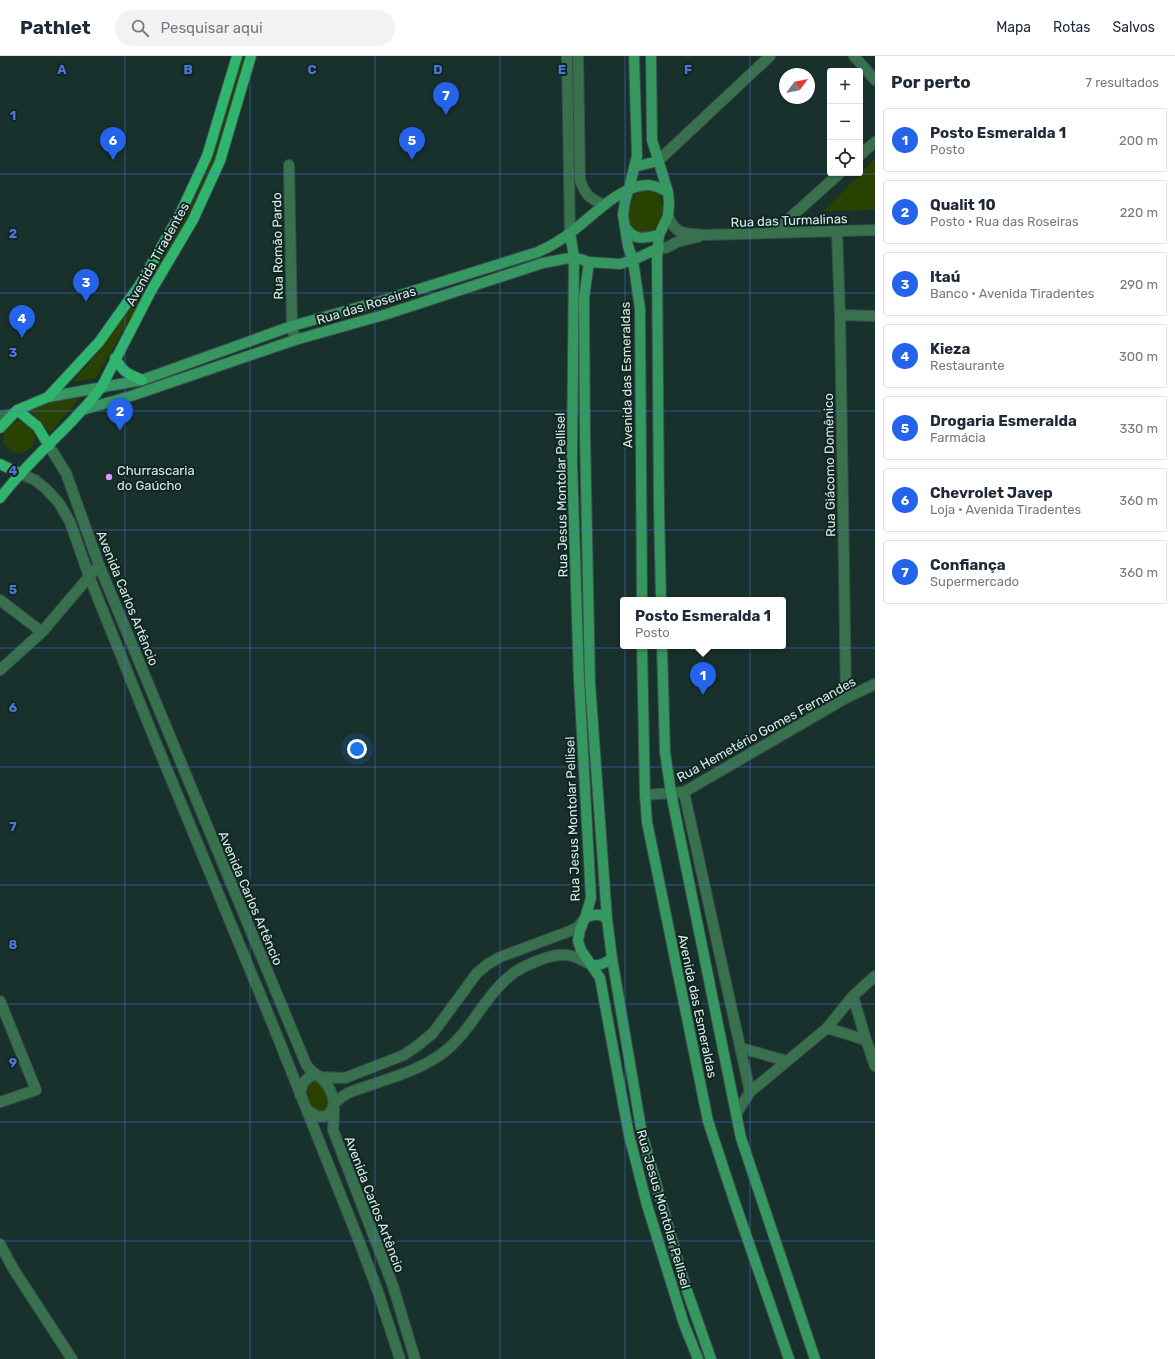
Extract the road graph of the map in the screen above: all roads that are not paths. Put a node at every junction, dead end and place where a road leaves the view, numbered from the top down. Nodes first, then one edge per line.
1 (237, 56) edge
2 (251, 56) edge
3 (568, 56) edge
4 (578, 56) edge
5 (634, 56) edge
6 (651, 56) edge
7 (770, 56) edge
8 (854, 56) edge
9 (875, 80) edge
10 (875, 142) edge
11 (863, 152) edge
12 (658, 161) junction
13 (289, 165) dead end
14 (634, 168) junction
15 (837, 176) edge
16 (630, 189) junction
17 (668, 192) junction
18 (604, 205) junction
19 (668, 216) junction
20 (625, 227) junction
21 (875, 230) edge
22 (838, 232) junction
23 (570, 233) junction
24 (773, 233) junction
25 (660, 235) junction
26 (704, 235) junction
27 (659, 248) junction
28 (574, 257) junction
29 (633, 260) junction
30 (588, 262) junction
31 (486, 268) junction
32 (489, 280) junction
33 (381, 301) junction
34 (387, 314) junction
35 (840, 315) junction
36 (875, 316) edge
37 (292, 326) junction
38 (295, 340) junction
39 (115, 358) junction
40 (142, 380) junction
41 (102, 386) junction
42 (48, 397) junction
43 (82, 410) junction
44 (15, 412) junction
45 (0, 416) edge
46 (0, 428) edge
47 (571, 436) junction
48 (585, 436) junction
49 (49, 446) junction
50 (0, 464) edge
51 (21, 474) junction
52 (0, 498) edge
53 (659, 508) junction
54 (640, 510) junction
55 (99, 565) junction
56 (89, 576) junction
57 (642, 597) edge
58 (661, 597) edge
59 (0, 600) edge
60 (42, 632) junction
61 (642, 649) edge
62 (662, 649) edge
63 (0, 670) edge
64 (875, 684) edge
65 (846, 698) junction
66 (168, 733) junction
67 (154, 738) junction
68 (684, 792) junction
69 (671, 793) junction
70 (645, 794) junction
71 (586, 918) junction
72 (607, 919) junction
73 (612, 958) junction
74 (592, 965) junction
75 (875, 976) edge
76 (853, 996) junction
77 (0, 1001) edge
78 (828, 1028) junction
79 (866, 1040) junction
80 (741, 1048) junction
81 (787, 1061) junction
82 (875, 1066) edge
83 (317, 1076) junction
84 (750, 1092) junction
85 (300, 1096) junction
86 (0, 1102) edge
87 (334, 1104) junction
88 (306, 1109) junction
89 (736, 1114) junction
90 (373, 1234) junction
91 (359, 1241) junction
92 (0, 1244) edge
93 (72, 1359) edge
94 (400, 1359) edge
95 (415, 1359) edge
96 (698, 1359) edge
97 (711, 1359) edge
98 (789, 1359) edge
99 (815, 1359) edge

1 - 42 main road, Avenida Tiradentes
2 - 39 main road, Avenida Tiradentes
3 - 23 street
4 - 18 street
5 - 14 main road, Avenida das Esmeraldas
6 - 12 main road
7 - 12 street
8 - 9 street
10 - 11 street
12 - 14 main road
12 - 17 main road
13 - 37 street, Rua Romão Pardo
14 - 16 main road, Avenida das Esmeraldas
15 - 24 street
16 - 17 main road
16 - 18 main road, Rua das Roseiras
16 - 20 main road, Avenida das Esmeraldas
17 - 19 main road
18 - 23 main road, Rua das Roseiras
19 - 25 main road
19 - 26 street, Rua das Turmalinas
20 - 25 main road
20 - 29 main road, Avenida das Esmeraldas
21 - 22 street, Rua das Turmalinas
22 - 24 street, Rua das Turmalinas
22 - 35 street, Rua Giácomo Domênico
23 - 28 main road, Rua Jesus Montolar Pellisel
23 - 31 main road, Rua das Roseiras
24 - 26 street, Rua das Turmalinas
25 - 27 main road
26 - 27 street, Rua das Turmalinas
27 - 29 main road
27 - 53 main road
28 - 30 main road
28 - 32 main road, Rua das Roseiras
28 - 47 main road, Rua Jesus Montolar Pellisel
29 - 30 main road
29 - 54 main road, Avenida das Esmeraldas
30 - 48 main road, Rua Jesus Montolar Pellisel
31 - 32 main road
31 - 33 main road, Rua das Roseiras
32 - 34 main road, Rua das Roseiras
33 - 34 main road
33 - 37 main road, Rua das Roseiras
34 - 38 main road, Rua das Roseiras
35 - 36 street
35 - 65 street, Rua Giácomo Domênico
37 - 38 street, Rua Romão Pardo
37 - 40 main road, Rua das Roseiras
38 - 43 main road, Rua das Roseiras
39 - 40 main road
39 - 41 main road, Avenida Tiradentes
40 - 41 main road, Rua das Roseiras
41 - 42 main road, Rua das Roseiras
41 - 43 main road, Avenida Tiradentes
42 - 44 main road
43 - 49 main road, Avenida Tiradentes
44 - 45 street
44 - 46 main road
44 - 49 main road
47 - 48 main road
47 - 71 main road, Rua Jesus Montolar Pellisel
48 - 72 main road, Rua Jesus Montolar Pellisel
49 - 51 main road, Avenida Tiradentes
49 - 55 street, Avenida Carlos Artêncio
50 - 51 main road
51 - 52 main road, Avenida Tiradentes
51 - 56 street, Avenida Carlos Artêncio
53 - 54 main road
53 - 58 main road
54 - 57 main road, Avenida das Esmeraldas
55 - 56 street
55 - 66 street, Avenida Carlos Artêncio
56 - 60 street
56 - 67 street, Avenida Carlos Artêncio
59 - 60 street
60 - 63 street
61 - 70 main road, Avenida das Esmeraldas
62 - 69 main road, Avenida das Esmeraldas
64 - 65 street, Rua Hemetério Gomes Fernandes
65 - 68 street, Rua Hemetério Gomes Fernandes
66 - 67 street
66 - 83 street, Avenida Carlos Artêncio
67 - 85 street, Avenida Carlos Artêncio
68 - 69 street, Rua Hemetério Gomes Fernandes
68 - 80 street
69 - 70 street, Rua Hemetério Gomes Fernandes
69 - 89 main road, Avenida das Esmeraldas
70 - 98 main road, Avenida das Esmeraldas
71 - 72 main road
71 - 74 main road, Rua Jesus Montolar Pellisel
71 - 83 street
72 - 73 main road, Rua Jesus Montolar Pellisel
73 - 74 main road
73 - 97 main road, Rua Jesus Montolar Pellisel
74 - 87 street
74 - 96 main road, Rua Jesus Montolar Pellisel
75 - 76 street
76 - 78 street
76 - 79 street
77 - 86 street
78 - 79 street
78 - 81 street
79 - 82 street
80 - 81 street
80 - 84 street
81 - 84 street
83 - 85 street
83 - 87 street, Avenida Carlos Artêncio
84 - 89 street
85 - 88 street, Avenida Carlos Artêncio
87 - 88 street
87 - 90 street, Avenida Carlos Artêncio
88 - 91 street, Avenida Carlos Artêncio
89 - 99 main road, Avenida das Esmeraldas
90 - 91 street
90 - 95 street, Avenida Carlos Artêncio
91 - 94 street, Avenida Carlos Artêncio
92 - 93 street

